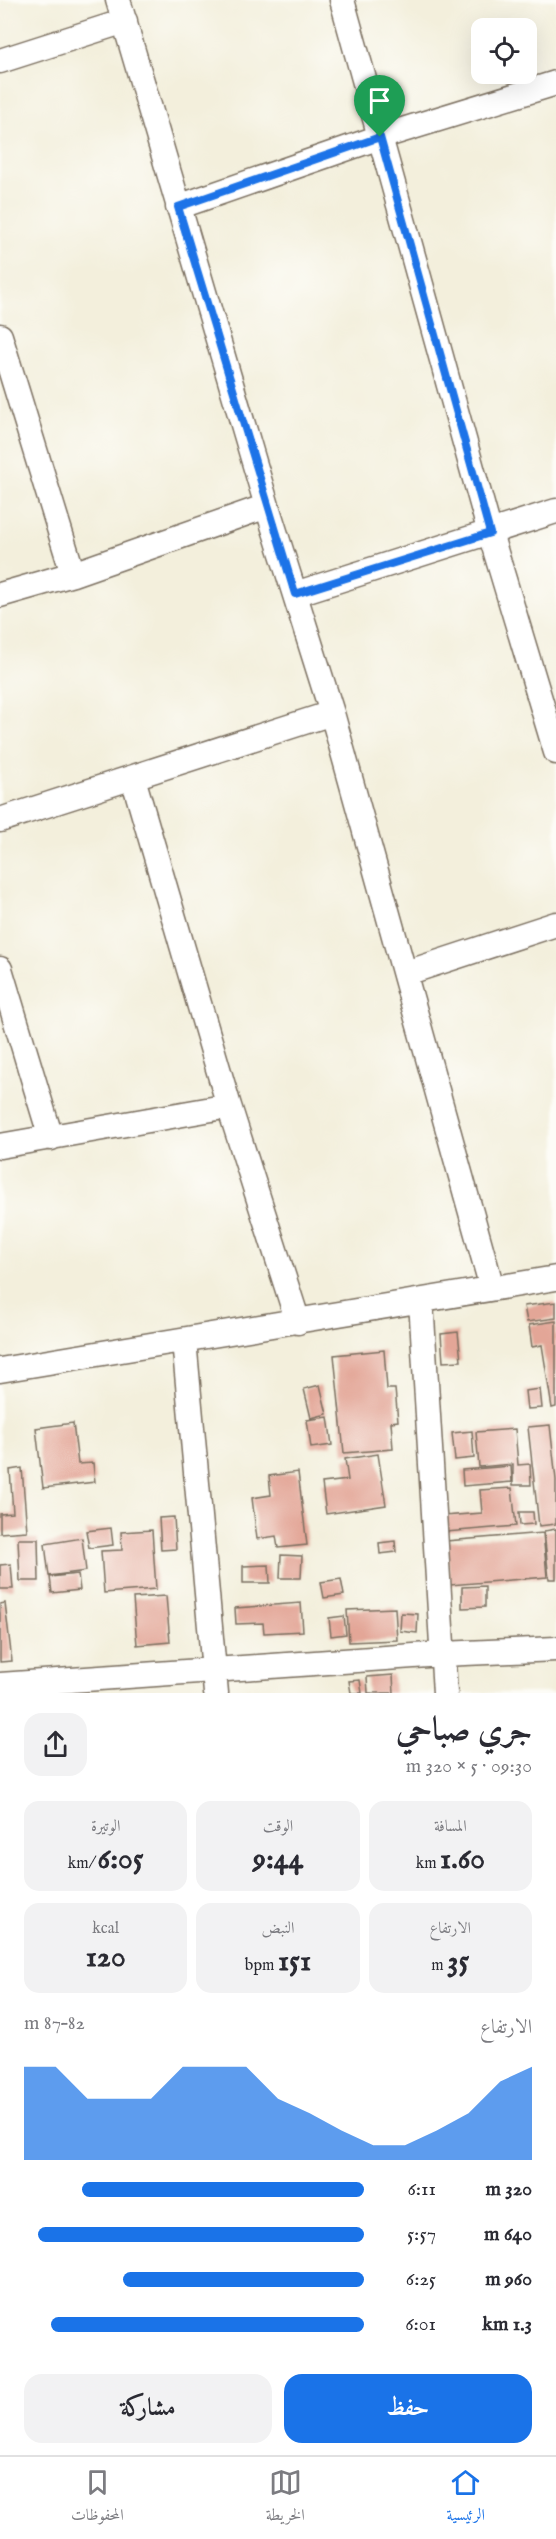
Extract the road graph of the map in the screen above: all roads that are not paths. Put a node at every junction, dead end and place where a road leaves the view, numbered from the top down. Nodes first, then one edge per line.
1 (342, 0) edge
2 (122, 11) edge
3 (0, 61) edge
4 (556, 83) edge
5 (380, 137) junction
6 (178, 207) junction
7 (0, 336) edge
8 (6, 379) edge
9 (267, 506) junction
10 (556, 511) edge
11 (490, 533) junction
12 (73, 574) junction
13 (295, 594) junction
14 (0, 595) edge
15 (332, 713) junction
16 (556, 752) edge
17 (133, 778) junction
18 (0, 820) edge
19 (556, 924) edge
20 (0, 969) edge
21 (406, 973) junction
22 (229, 1106) junction
23 (51, 1138) junction
24 (0, 1146) edge
25 (556, 1278) edge
26 (492, 1288) junction
27 (421, 1301) junction
28 (298, 1322) junction
29 (184, 1340) junction
30 (0, 1370) edge
31 (556, 1648) edge
32 (442, 1653) junction
33 (215, 1682) edge
34 (0, 1686) edge
35 (445, 1693) edge

1 - 5 street
2 - 3 street
2 - 6 street
4 - 5 street
5 - 6 street
5 - 11 street
6 - 9 street
7 - 8 street
8 - 12 street
9 - 12 street
9 - 13 street
10 - 11 street
11 - 13 street
11 - 16 street
12 - 14 street
13 - 15 street
15 - 17 street
15 - 21 street
17 - 18 street
17 - 22 street
19 - 21 street
20 - 23 street
21 - 26 street
22 - 23 street
22 - 28 street
23 - 24 street
25 - 26 street
26 - 27 street
27 - 28 street
27 - 32 street
28 - 29 street
29 - 30 street
29 - 33 street
31 - 32 street
32 - 33 street
32 - 35 street
33 - 34 street

